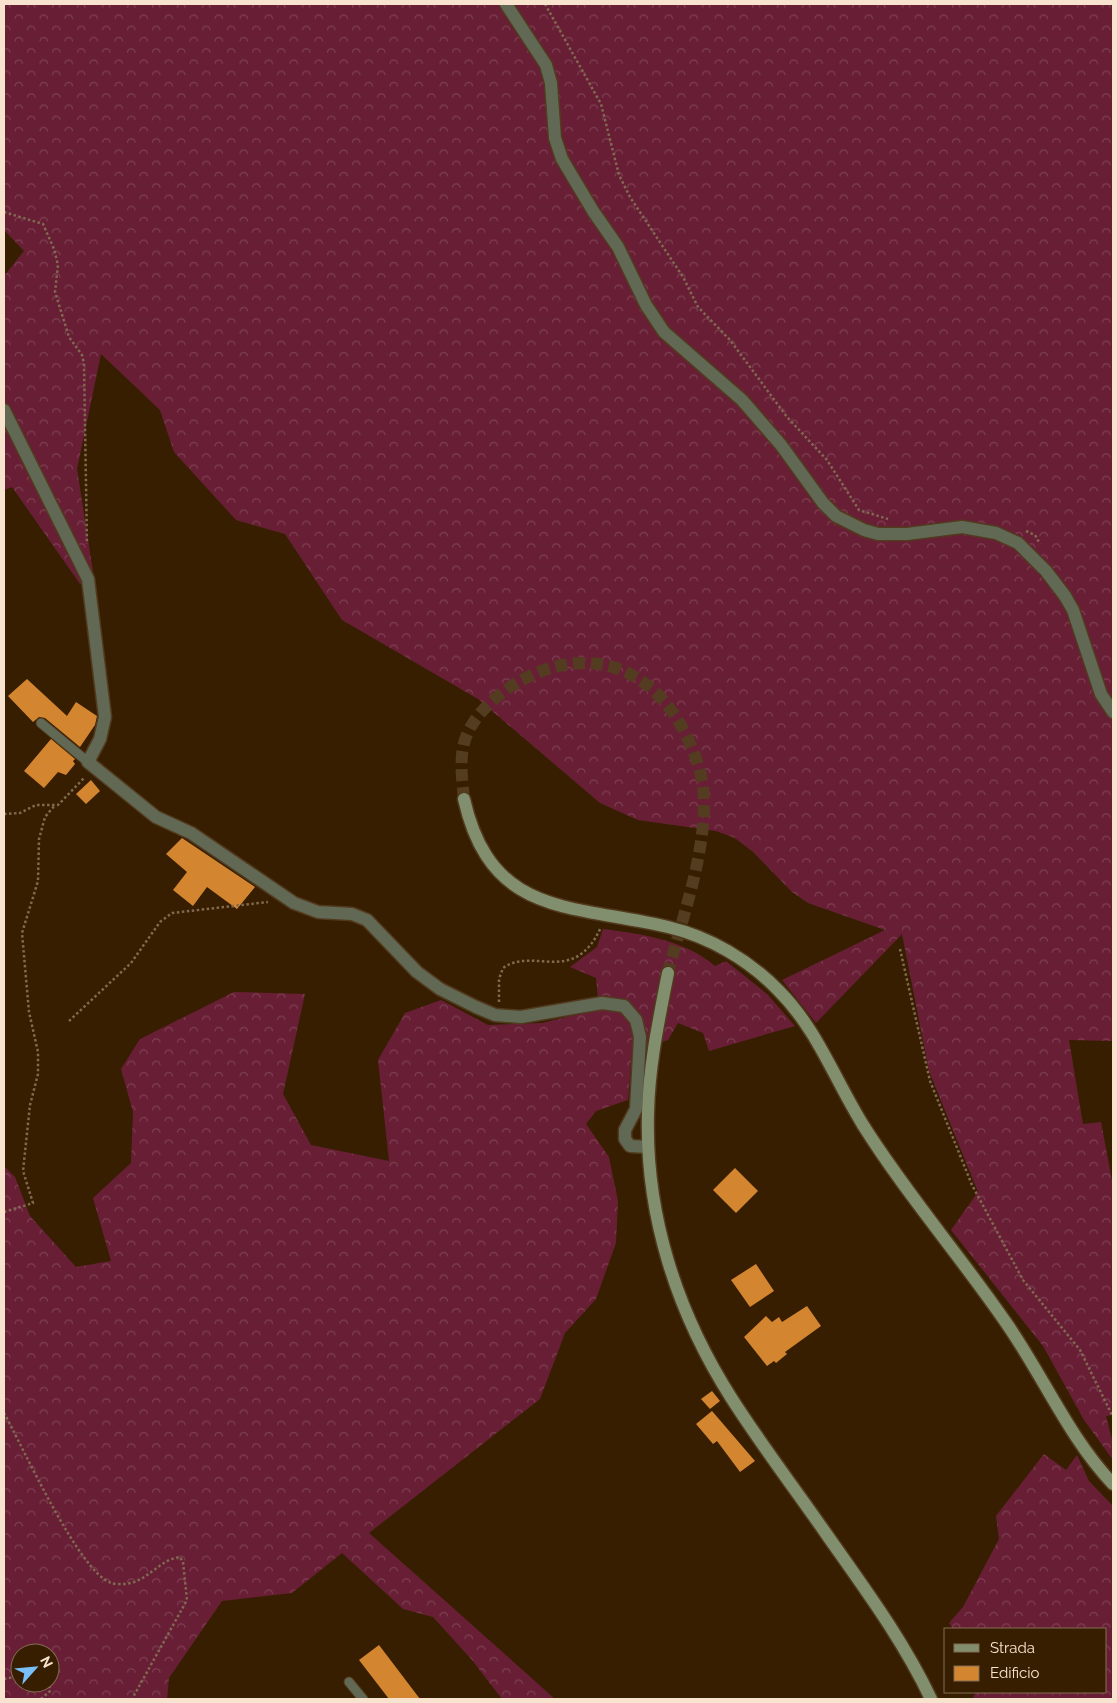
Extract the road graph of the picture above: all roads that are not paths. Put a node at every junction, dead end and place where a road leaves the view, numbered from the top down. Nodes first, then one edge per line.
1 (506, 4) edge
2 (4, 410) edge
3 (1113, 712) edge
4 (41, 723) dead end
5 (88, 762) junction
6 (464, 799) tunnel mouth
7 (668, 973) tunnel mouth
8 (648, 1147) junction
9 (1113, 1484) edge
10 (349, 1682) dead end
11 (363, 1699) edge
12 (931, 1699) edge

1 - 3 street
2 - 5 street
4 - 5 lane
5 - 8 street
6 - 9 main road
7 - 8 main road
8 - 12 main road
10 - 11 lane

